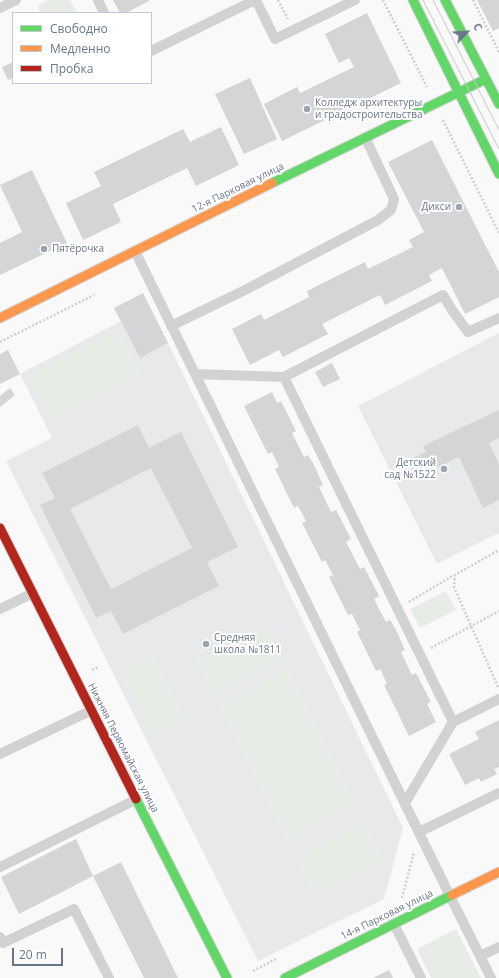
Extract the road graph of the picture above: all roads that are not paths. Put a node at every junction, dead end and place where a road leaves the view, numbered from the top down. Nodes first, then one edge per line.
1 (16, 0) edge
2 (98, 0) edge
3 (256, 0) edge
4 (355, 0) edge
5 (413, 0) edge
6 (445, 0) edge
7 (0, 8) edge
8 (104, 12) edge
9 (152, 51) edge
10 (489, 78) junction
11 (459, 92) junction
12 (499, 104) edge
13 (365, 137) junction
14 (499, 174) edge
15 (135, 251) junction
16 (0, 318) edge
17 (499, 318) edge
18 (171, 326) junction
19 (195, 374) junction
20 (284, 377) junction
21 (0, 528) edge
22 (33, 593) junction
23 (0, 609) edge
24 (499, 699) edge
25 (92, 710) junction
26 (453, 722) junction
27 (0, 754) edge
28 (499, 793) edge
29 (137, 799) junction
30 (405, 803) junction
31 (419, 832) junction
32 (0, 867) edge
33 (499, 872) edge
34 (450, 896) junction
35 (394, 924) junction
36 (0, 937) edge
37 (499, 947) edge
38 (480, 956) junction
39 (109, 978) edge
40 (227, 978) edge
41 (285, 978) edge
42 (421, 978) edge
43 (491, 978) edge

1 - 7 lane
2 - 8 lane
3 - 4 lane
3 - 9 lane
5 - 11 street
6 - 10 street
10 - 11 street, 12-я Парковая улица
10 - 12 street
11 - 13 street, 12-я Парковая улица
11 - 14 street
13 - 15 street, 12-я Парковая улица
13 - 18 lane
15 - 16 street, 12-я Парковая улица
15 - 18 lane
17 - 20 lane
18 - 19 lane
19 - 20 lane
19 - 30 lane
20 - 26 lane
21 - 22 street, Нижняя Первомайская улица
22 - 23 lane
22 - 25 street, Нижняя Первомайская улица
24 - 26 lane
25 - 27 lane
25 - 29 street, Нижняя Первомайская улица
26 - 30 lane
28 - 31 lane
29 - 32 lane
29 - 40 street, Нижняя Первомайская улица
30 - 31 lane
31 - 34 lane
33 - 34 street, 14-я Парковая улица
34 - 35 street, 14-я Парковая улица
34 - 38 lane
35 - 41 street, 14-я Парковая улица
35 - 42 lane
36 - 39 lane
37 - 38 lane
38 - 43 lane

